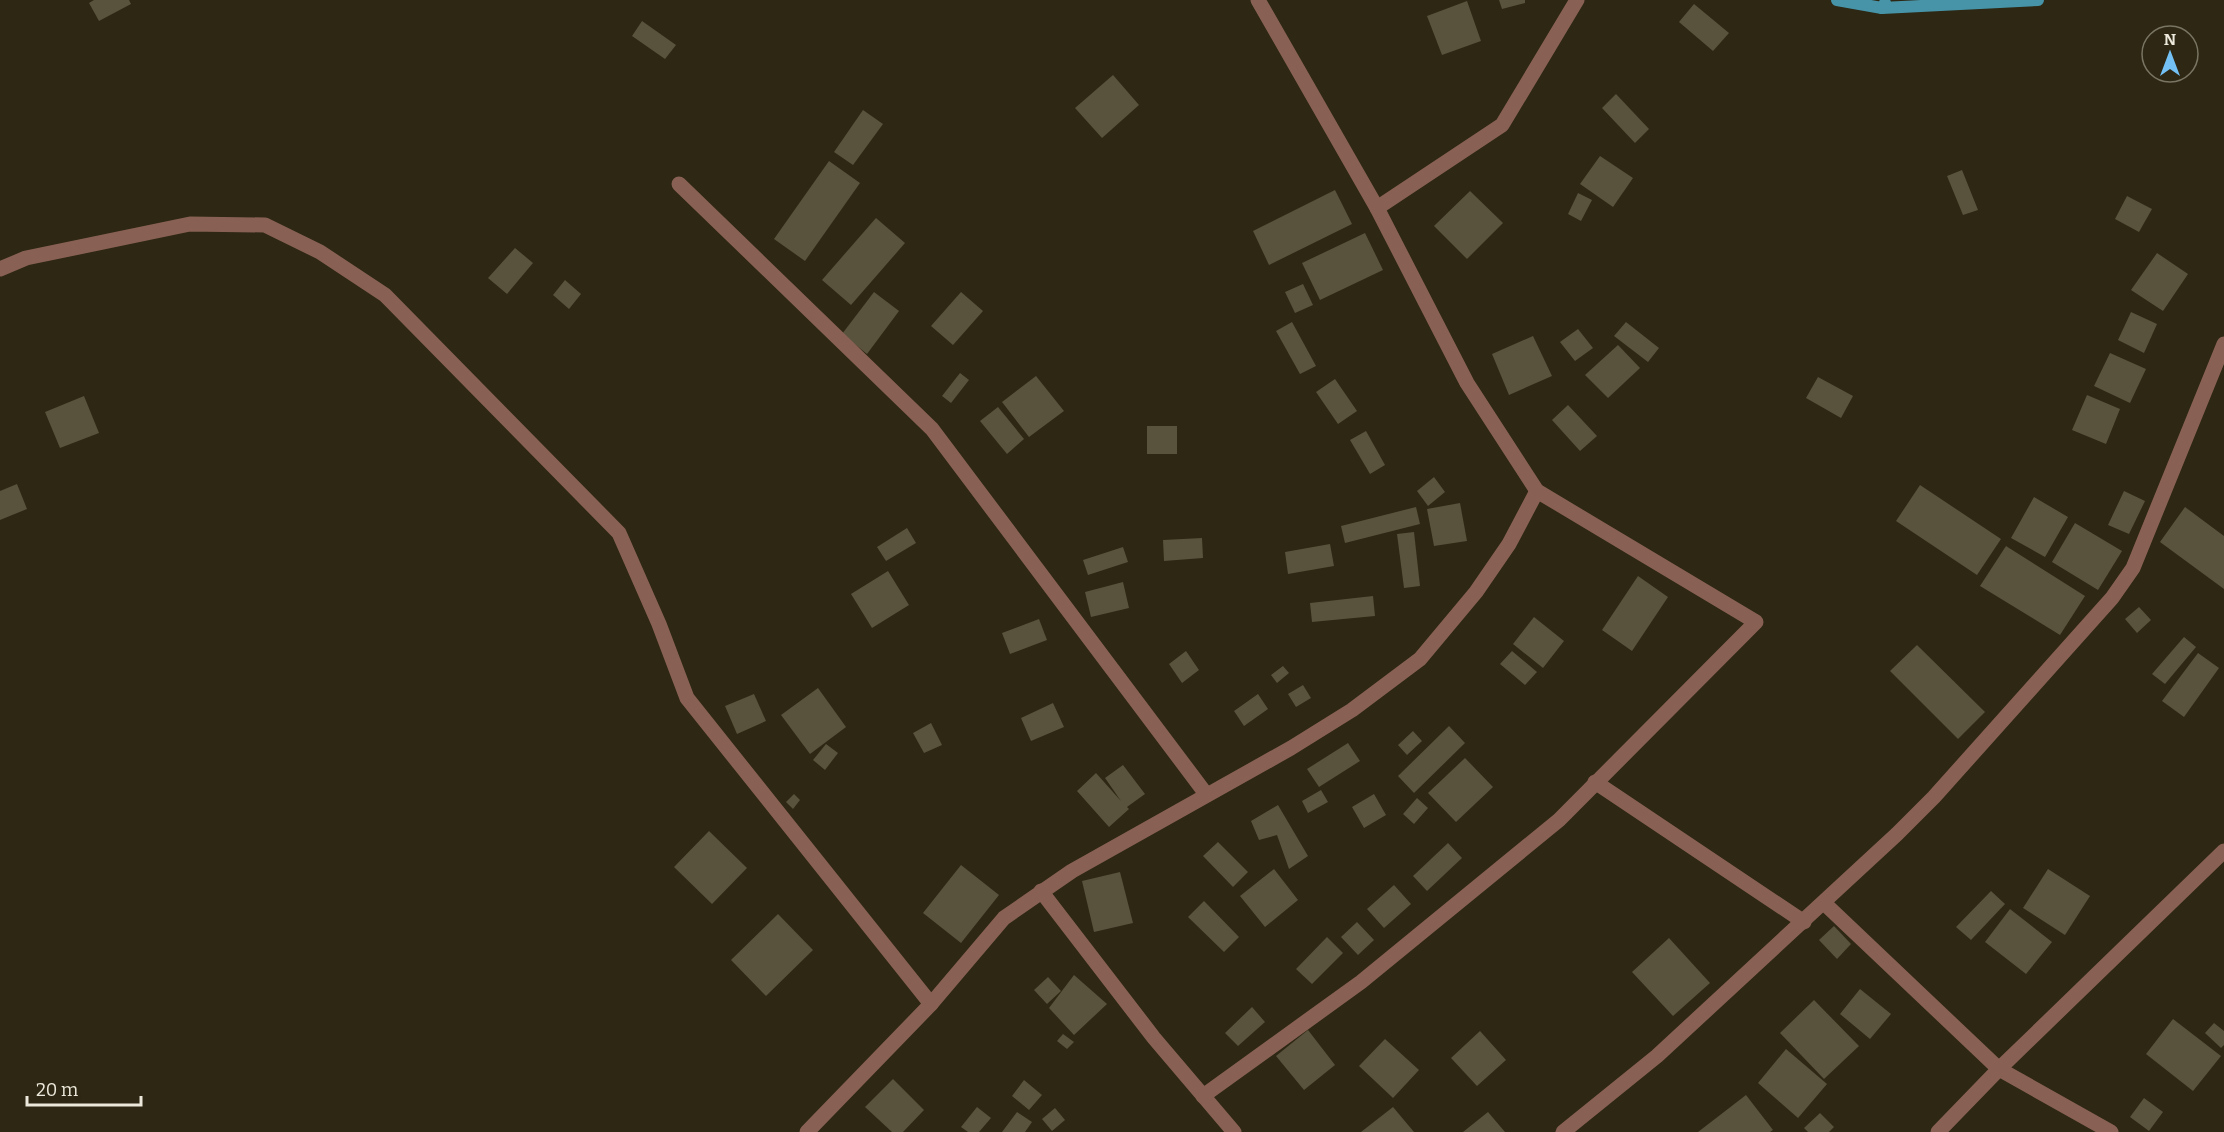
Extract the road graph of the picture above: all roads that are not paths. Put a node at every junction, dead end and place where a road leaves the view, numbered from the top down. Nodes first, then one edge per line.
1 (1258, 0) edge
2 (1577, 0) edge
3 (679, 184) dead end
4 (1377, 208) junction
5 (0, 269) edge
6 (2224, 344) edge
7 (1537, 491) junction
8 (1595, 782) junction
9 (1206, 794) junction
10 (2224, 851) edge
11 (1041, 891) junction
12 (1824, 903) junction
13 (1804, 922) junction
14 (931, 1004) junction
15 (1999, 1069) junction
16 (1203, 1096) junction
17 (807, 1132) edge
18 (1234, 1132) edge
19 (1563, 1132) edge
20 (1938, 1132) edge
21 (2111, 1132) edge

1 - 4 street
2 - 4 street
3 - 9 street
4 - 7 street
5 - 14 street
6 - 12 street
7 - 8 street
7 - 9 street
8 - 13 street
8 - 16 street
9 - 11 street
10 - 15 street
11 - 14 street
11 - 16 street
12 - 13 street
12 - 15 street
13 - 19 street
14 - 17 street
15 - 20 street
15 - 21 street
16 - 18 street

